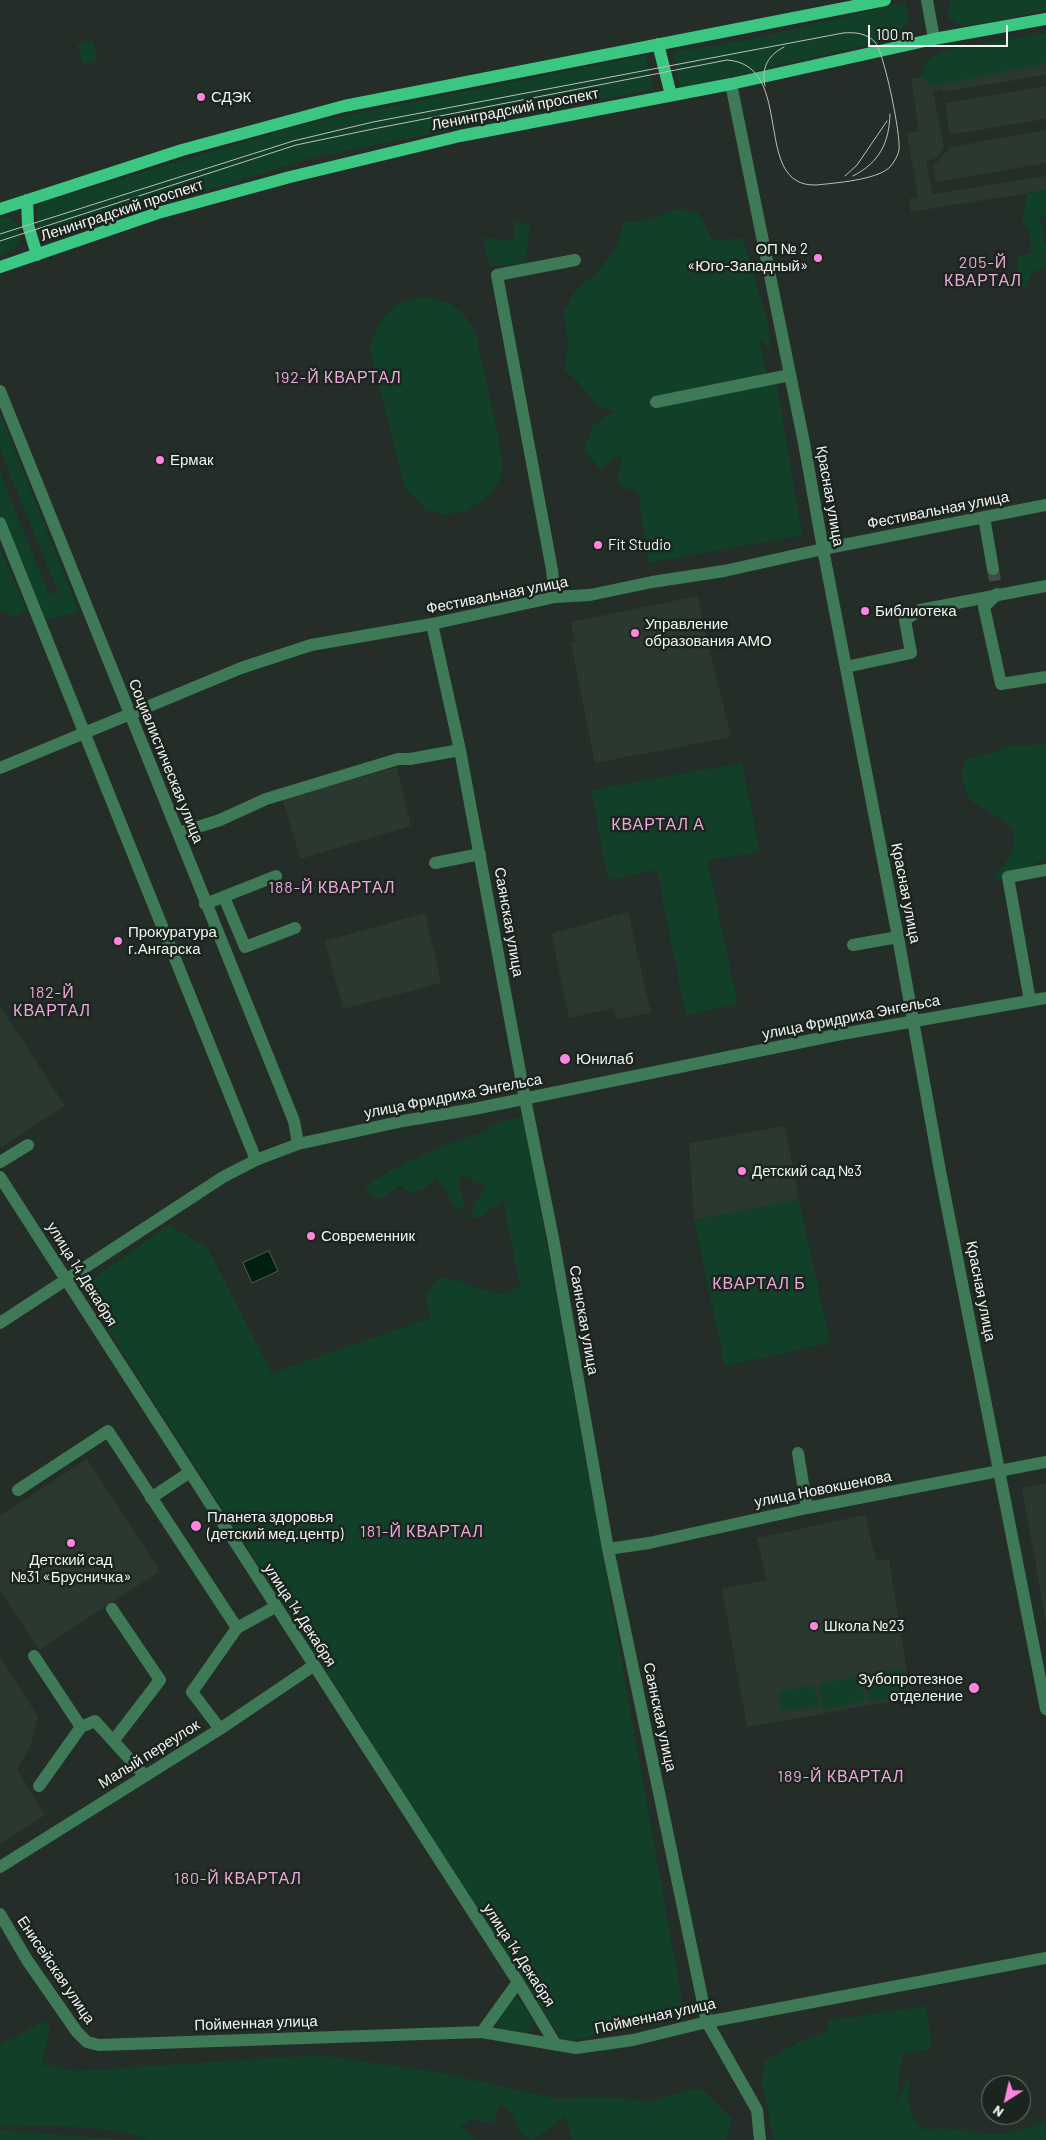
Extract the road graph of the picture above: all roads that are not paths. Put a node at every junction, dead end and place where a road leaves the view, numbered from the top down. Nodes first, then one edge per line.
1 (884, 0) edge
2 (927, 0) edge
3 (867, 2) edge
4 (1046, 19) edge
5 (934, 40) junction
6 (658, 44) junction
7 (731, 84) junction
8 (671, 95) junction
9 (27, 200) junction
10 (0, 209) edge
11 (37, 255) junction
12 (575, 260) dead end
13 (0, 267) edge
14 (790, 375) junction
15 (0, 391) edge
16 (656, 402) dead end
17 (1046, 505) edge
18 (984, 517) junction
19 (0, 523) edge
20 (823, 549) junction
21 (993, 569) tunnel mouth
22 (1046, 586) edge
23 (996, 591) junction
24 (555, 597) junction
25 (432, 624) junction
26 (846, 667) junction
27 (1046, 676) edge
28 (131, 714) junction
29 (84, 733) junction
30 (460, 750) junction
31 (0, 768) edge
32 (178, 833) junction
33 (480, 854) junction
34 (435, 863) dead end
35 (1046, 870) edge
36 (276, 876) dead end
37 (224, 897) junction
38 (206, 904) junction
39 (295, 928) dead end
40 (898, 937) junction
41 (853, 945) dead end
42 (1046, 998) edge
43 (1030, 1001) junction
44 (912, 1021) junction
45 (524, 1099) junction
46 (298, 1144) junction
47 (28, 1145) dead end
48 (256, 1160) junction
49 (0, 1162) edge
50 (0, 1177) edge
51 (65, 1279) junction
52 (0, 1323) edge
53 (798, 1453) dead end
54 (1046, 1462) edge
55 (190, 1472) junction
56 (999, 1472) junction
57 (18, 1490) dead end
58 (151, 1498) junction
59 (807, 1508) junction
60 (608, 1549) junction
61 (275, 1607) junction
62 (112, 1609) dead end
63 (237, 1628) junction
64 (34, 1656) dead end
65 (313, 1666) junction
66 (1046, 1709) edge
67 (81, 1727) junction
68 (220, 1729) junction
69 (114, 1740) junction
70 (144, 1776) junction
71 (39, 1786) dead end
72 (0, 1866) edge
73 (0, 1914) edge
74 (1046, 1958) edge
75 (518, 1982) junction
76 (707, 2022) junction
77 (482, 2032) junction
78 (87, 2042) joint
79 (556, 2045) junction
80 (760, 2140) edge

1 - 3 main road
2 - 5 street
3 - 6 main road
4 - 5 main road, Ленинградский проспект
5 - 7 main road, Ленинградский проспект
6 - 8 main road
6 - 9 main road
7 - 8 main road, Ленинградский проспект
7 - 14 street, Красная улица
8 - 11 main road, Ленинградский проспект
9 - 10 main road
9 - 11 main road
11 - 13 main road, Ленинградский проспект
12 - 24 street
14 - 16 street
14 - 20 street, Красная улица
15 - 28 street, Социалистическая улица
17 - 18 street, Фестивальная улица
18 - 20 street, Фестивальная улица
18 - 21 street
19 - 29 street
20 - 24 street, Фестивальная улица
20 - 26 street, Красная улица
22 - 23 street
23 - 26 street
23 - 27 street
24 - 25 street, Фестивальная улица
25 - 28 street, Фестивальная улица
25 - 30 street, Саянская улица
26 - 40 street, Красная улица
28 - 29 street, Фестивальная улица
28 - 32 street, Социалистическая улица
29 - 31 street, Фестивальная улица
29 - 48 street
30 - 32 street
30 - 33 street, Саянская улица
32 - 38 street, Социалистическая улица
33 - 34 street
33 - 45 street, Саянская улица
35 - 43 street
36 - 37 street
37 - 38 street
37 - 39 street
38 - 46 street, Социалистическая улица
40 - 41 street
40 - 44 street, Красная улица
42 - 43 street, улица Фридриха Энгельса
43 - 44 street, улица Фридриха Энгельса
44 - 45 street, улица Фридриха Энгельса
44 - 56 street, Красная улица
45 - 46 street, улица Фридриха Энгельса
45 - 60 street, Саянская улица
46 - 48 street, улица Фридриха Энгельса
47 - 49 street
48 - 51 street, улица Фридриха Энгельса
50 - 51 street, улица 14 Декабря
51 - 52 street, улица Фридриха Энгельса
51 - 55 street, улица 14 Декабря
53 - 59 street
54 - 56 street, улица Новокшенова
55 - 58 street
55 - 61 street, улица 14 Декабря
56 - 59 street, улица Новокшенова
56 - 66 street, Красная улица
57 - 58 street
58 - 63 street
59 - 60 street, улица Новокшенова
60 - 76 street, Саянская улица
61 - 63 street
61 - 65 street, улица 14 Декабря
62 - 69 street
63 - 68 street
64 - 67 street
65 - 68 street, Малый переулок
65 - 75 street, улица 14 Декабря
67 - 69 street
67 - 71 street
68 - 70 street, Малый переулок
69 - 70 street
70 - 72 street, Малый переулок
73 - 78 street, Енисейская улица
74 - 76 street, Пойменная улица
75 - 77 street
75 - 79 street, улица 14 Декабря
76 - 79 street, Пойменная улица
76 - 80 street, Саянская улица
77 - 78 street, Пойменная улица
77 - 79 street, Пойменная улица

